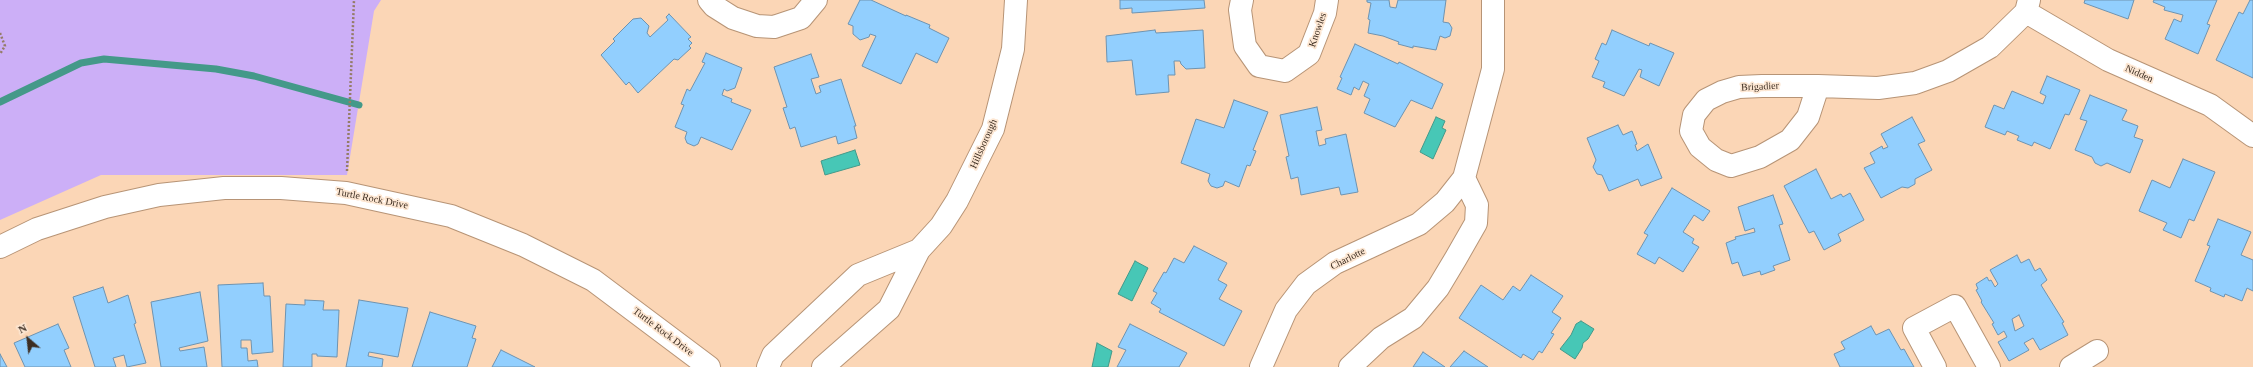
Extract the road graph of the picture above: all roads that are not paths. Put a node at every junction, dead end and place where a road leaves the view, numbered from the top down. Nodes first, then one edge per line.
1 (709, 0) edge
2 (816, 0) edge
3 (1016, 0) edge
4 (1242, 0) edge
5 (1327, 0) edge
6 (1493, 0) edge
7 (2027, 6) edge
8 (1818, 86) junction
9 (2253, 136) edge
10 (2253, 139) edge
11 (1464, 178) junction
12 (0, 247) edge
13 (919, 250) junction
14 (2097, 351) dead end
15 (709, 367) edge
16 (768, 367) edge
17 (823, 367) edge
18 (1262, 367) edge
19 (1350, 367) edge
20 (1935, 367) edge
21 (1989, 367) edge
22 (2071, 367) edge

1 - 2 street
3 - 13 street, Hillsborough
4 - 5 street, Knowles
6 - 11 street, Charlotte
7 - 8 street, Brigadier
7 - 9 street, Nidden
8 - 8 street, Brigadier
9 - 10 street, Nidden
11 - 18 street, Charlotte
11 - 19 street
12 - 15 street, Turtle Rock Drive
13 - 16 street, Hillsborough
13 - 17 street, Hillsborough
14 - 22 street
20 - 21 street

